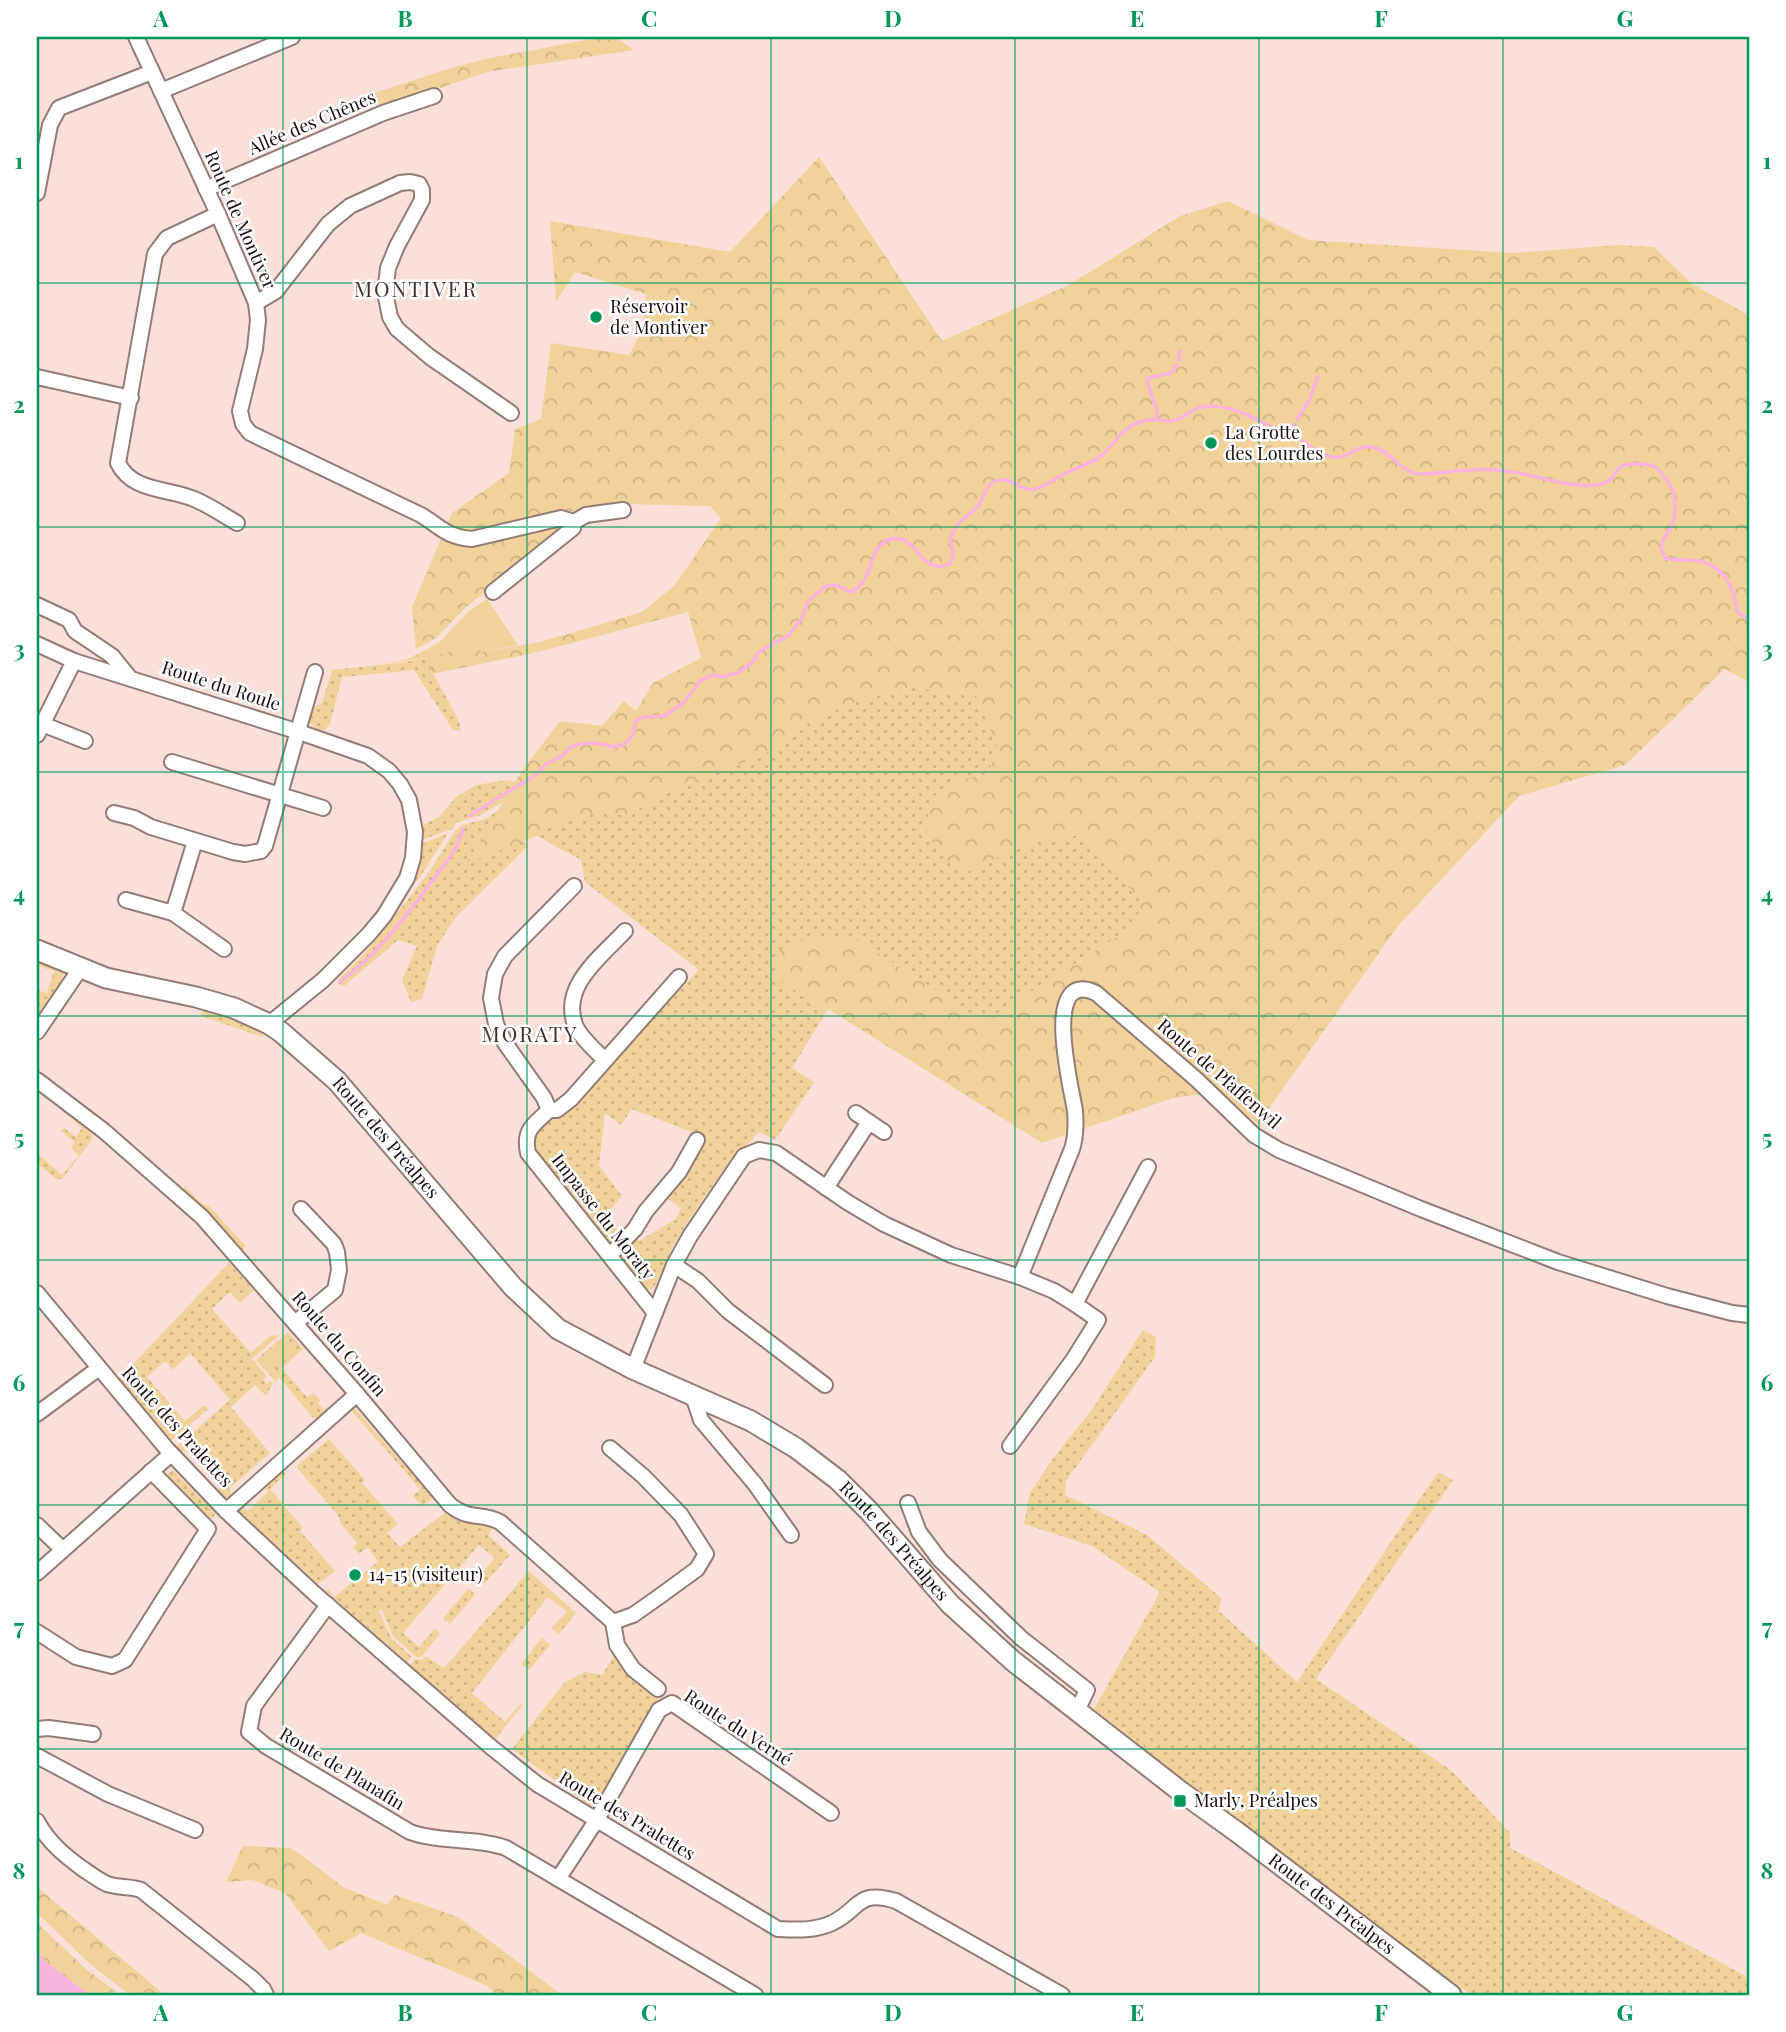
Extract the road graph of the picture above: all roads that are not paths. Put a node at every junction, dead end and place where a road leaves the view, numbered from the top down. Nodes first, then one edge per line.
1 (136, 37) edge
2 (292, 37) edge
3 (152, 72) junction
4 (161, 91) junction
5 (435, 96) dead end
6 (206, 188) junction
7 (37, 193) edge
8 (218, 214) junction
9 (256, 303) junction
10 (37, 377) edge
11 (131, 398) junction
12 (511, 413) dead end
13 (623, 510) dead end
14 (574, 522) junction
15 (237, 523) dead end
16 (493, 592) dead end
17 (37, 606) edge
18 (37, 644) edge
19 (74, 661) junction
20 (315, 672) dead end
21 (130, 678) junction
22 (40, 729) edge
23 (299, 732) junction
24 (85, 741) dead end
25 (172, 762) dead end
26 (279, 794) junction
27 (323, 808) dead end
28 (114, 813) dead end
29 (195, 841) junction
30 (574, 886) dead end
31 (126, 900) dead end
32 (173, 913) junction
33 (625, 931) dead end
34 (225, 949) dead end
35 (37, 950) edge
36 (80, 969) junction
37 (678, 977) dead end
38 (269, 1024) junction
39 (37, 1032) edge
40 (605, 1060) junction
41 (37, 1080) edge
42 (549, 1110) junction
43 (856, 1113) dead end
44 (869, 1122) junction
45 (884, 1132) dead end
46 (697, 1140) dead end
47 (1148, 1167) dead end
48 (826, 1188) junction
49 (301, 1209) dead end
50 (610, 1255) junction
51 (674, 1265) junction
52 (1020, 1277) junction
53 (37, 1293) edge
54 (1075, 1304) junction
55 (655, 1313) junction
56 (1749, 1315) edge
57 (295, 1323) junction
58 (99, 1368) junction
59 (633, 1369) junction
60 (825, 1385) dead end
61 (357, 1394) junction
62 (693, 1396) junction
63 (37, 1414) edge
64 (1010, 1446) dead end
65 (610, 1448) dead end
66 (171, 1454) junction
67 (151, 1471) junction
68 (908, 1503) dead end
69 (226, 1511) junction
70 (37, 1525) edge
71 (790, 1535) dead end
72 (62, 1549) junction
73 (37, 1573) edge
74 (328, 1605) junction
75 (613, 1622) junction
76 (37, 1632) edge
77 (657, 1689) dead end
78 (1077, 1711) junction
79 (37, 1730) edge
80 (93, 1734) dead end
81 (37, 1756) edge
82 (831, 1813) dead end
83 (37, 1821) edge
84 (596, 1821) junction
85 (195, 1830) dead end
86 (558, 1879) junction
87 (266, 1995) edge
88 (755, 1995) edge
89 (1062, 1995) edge
90 (1451, 1995) edge

1 - 3 street, Route de Montiver
2 - 4 street
3 - 4 street, Route de Montiver
3 - 7 street
4 - 6 street, Route de Montiver
5 - 6 street, Allée des Chênes
6 - 8 street, Route de Montiver
8 - 9 street, Route de Montiver
8 - 11 street
9 - 12 street
9 - 14 street, Route de Montiver
10 - 11 street
11 - 15 street
13 - 14 street
14 - 16 street
17 - 21 street, Route du Roule
18 - 19 street, Route du Roule
19 - 21 street, Route du Roule
19 - 22 street
20 - 23 street, Route du Roule
21 - 23 street, Route du Roule
22 - 24 street
23 - 26 street, Route du Roule
23 - 38 street, Route du Roule
25 - 26 street
26 - 27 street
26 - 29 street, Route du Roule
28 - 29 street, Route du Roule
29 - 32 street
30 - 42 street
31 - 32 street
32 - 34 street
33 - 40 street
35 - 36 main road, Route des Préalpes
36 - 38 main road, Route des Préalpes
36 - 39 street
37 - 40 street, Impasse du Moraty
38 - 59 main road, Route des Préalpes
40 - 42 street, Impasse du Moraty
41 - 57 street, Route du Confin
42 - 50 street, Impasse du Moraty
43 - 44 street
44 - 45 street
44 - 48 street
46 - 50 street
47 - 54 street
48 - 51 street
48 - 52 street
49 - 57 street
50 - 55 street, Impasse du Moraty
51 - 55 street
51 - 60 street
52 - 54 street
52 - 56 street, Route de Pfaffenwil
53 - 58 street, Route des Pralettes
54 - 64 street
55 - 59 street
57 - 61 street, Route du Confin
58 - 63 street, Route des Pralettes
58 - 66 street, Route des Pralettes
59 - 62 main road, Route des Préalpes
61 - 69 street, Route des Pralettes
61 - 75 street, Route du Confin
62 - 71 street
62 - 78 main road, Route des Préalpes
65 - 75 street
66 - 67 street
66 - 69 street, Route des Pralettes
67 - 72 street
67 - 76 street
68 - 78 street, Route des Préalpes
69 - 74 street, Route des Pralettes
70 - 72 street
72 - 73 street
74 - 84 street, Route des Pralettes
74 - 86 street, Route de Planafin
75 - 77 street
78 - 90 main road, Route des Préalpes
79 - 80 street
81 - 85 street
82 - 84 street, Route du Verné
83 - 87 street
84 - 86 street
84 - 89 street, Route des Pralettes
86 - 88 street, Route de Planafin

